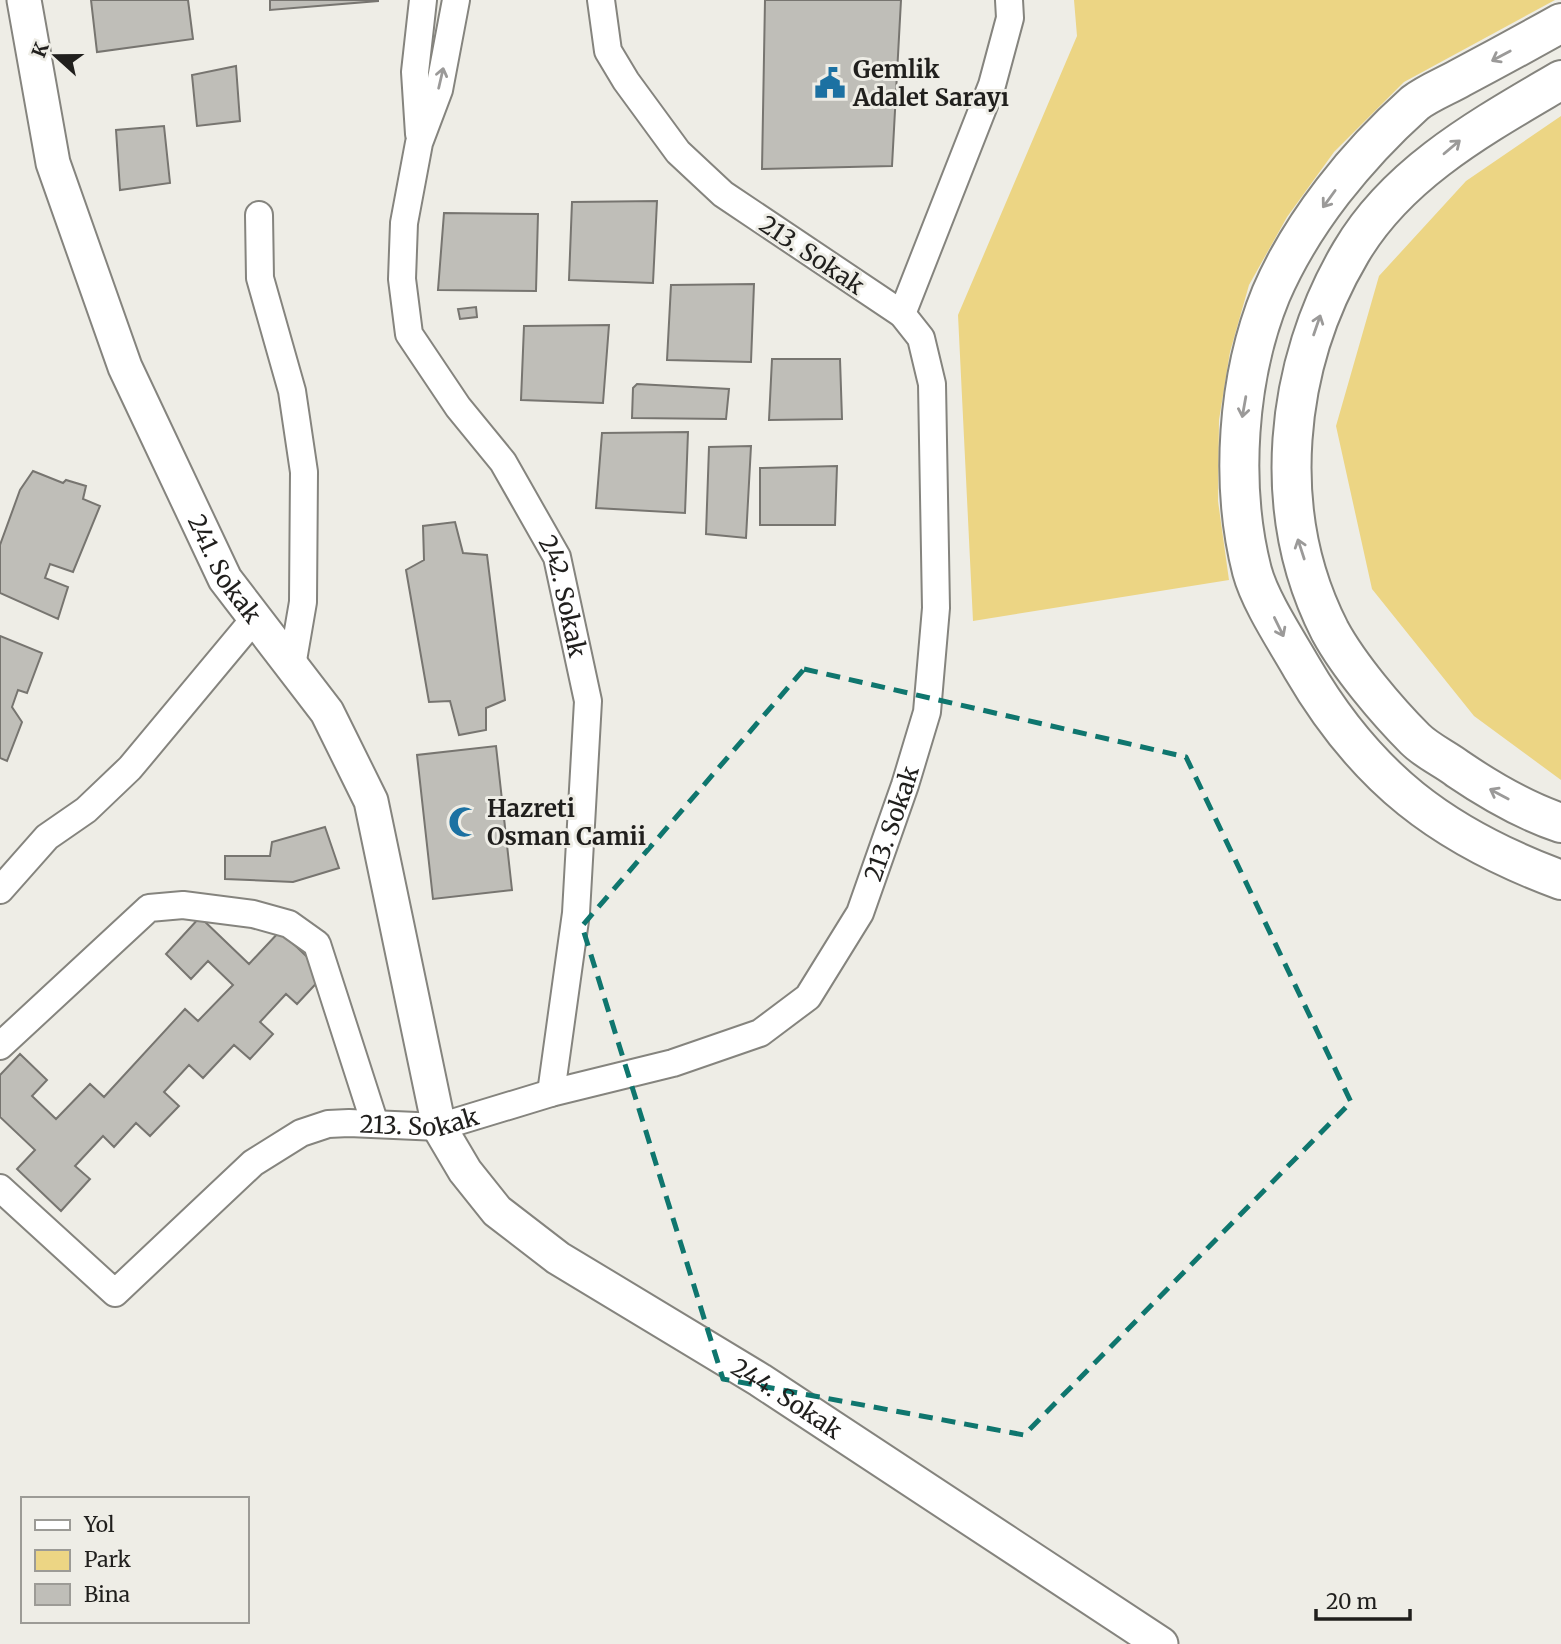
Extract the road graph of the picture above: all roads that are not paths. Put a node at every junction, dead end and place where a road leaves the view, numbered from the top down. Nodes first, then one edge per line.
1 (24, 0) edge
2 (424, 0) edge
3 (456, 0) edge
4 (601, 0) edge
5 (1009, 0) edge
6 (1561, 23) edge
7 (1561, 80) edge
8 (419, 143) junction
9 (259, 215) dead end
10 (902, 314) junction
11 (255, 618) junction
12 (292, 666) junction
13 (1561, 823) edge
14 (1561, 880) edge
15 (0, 890) edge
16 (0, 1046) edge
17 (551, 1093) junction
18 (375, 1124) junction
19 (439, 1127) junction
20 (0, 1188) edge
21 (1161, 1644) edge

1 - 11 street, 241. Sokak
2 - 8 street, 242. Sokak
8 -> 3 street, 242. Sokak
4 - 10 street, 213. Sokak
5 - 10 street
6 -> 14 highway
13 -> 7 highway
8 - 17 street, 242. Sokak
9 - 12 street
10 - 17 street, 213. Sokak
11 - 12 street, 241. Sokak
11 - 15 street
12 - 19 street, 241. Sokak
16 - 18 street
17 - 19 street, 213. Sokak
18 - 19 street, 213. Sokak
18 - 20 street, 213. Sokak
19 - 21 street, 244. Sokak

